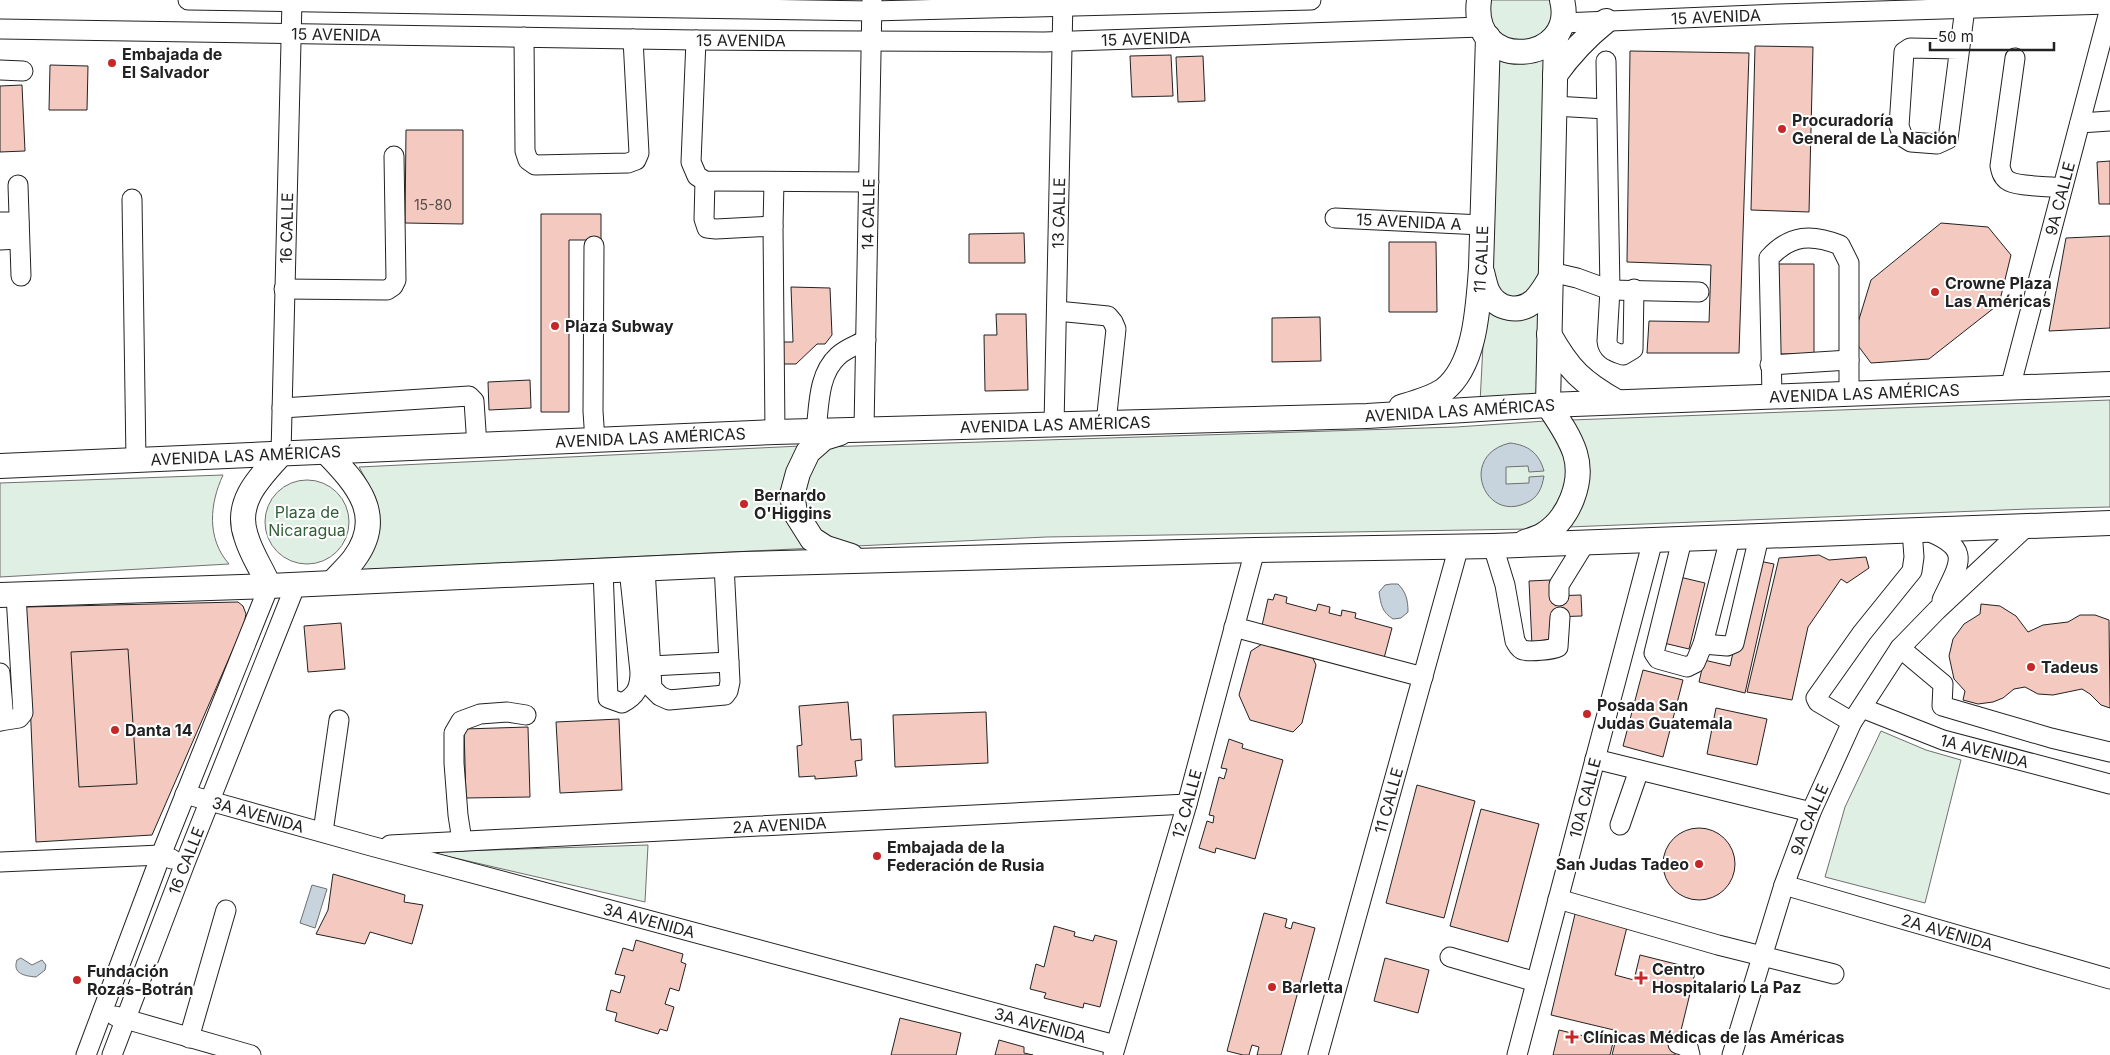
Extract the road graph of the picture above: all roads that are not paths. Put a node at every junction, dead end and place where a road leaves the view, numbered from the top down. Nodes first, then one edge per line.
1 (188, 0) edge
2 (292, 0) edge
3 (1311, 0) edge
4 (1479, 0) edge
5 (1562, 0) edge
6 (1063, 3) edge
7 (727, 4) edge
8 (2110, 4) edge
9 (872, 5) edge
10 (1779, 7) edge
11 (1965, 8) junction
12 (2110, 8) edge
13 (1606, 21) junction
14 (0, 29) edge
15 (1559, 29) junction
16 (290, 32) junction
17 (1484, 32) junction
18 (524, 37) junction
19 (633, 39) junction
20 (696, 40) junction
21 (872, 41) junction
22 (1062, 41) junction
23 (1959, 49) junction
24 (2015, 58) dead end
25 (1606, 62) dead end
26 (0, 70) edge
27 (23, 71) dead end
28 (1555, 75) junction
29 (1554, 106) junction
30 (1606, 109) junction
31 (2110, 121) edge
32 (2080, 123) junction
33 (394, 156) dead end
34 (705, 181) junction
35 (774, 182) junction
36 (869, 182) junction
37 (18, 185) dead end
38 (2062, 188) junction
39 (132, 198) dead end
40 (1335, 218) dead end
41 (0, 222) edge
42 (773, 226) junction
43 (1482, 226) junction
44 (19, 230) junction
45 (0, 240) edge
46 (594, 246) dead end
47 (1481, 268) junction
48 (1551, 274) junction
49 (21, 276) dead end
50 (284, 288) junction
51 (1610, 290) junction
52 (1634, 290) junction
53 (1698, 292) dead end
54 (1057, 311) junction
55 (1549, 334) junction
56 (866, 340) junction
57 (1849, 360) junction
58 (1770, 365) junction
59 (2110, 384) edge
60 (2010, 388) junction
61 (1849, 393) junction
62 (1772, 396) junction
63 (1617, 402) junction
64 (1548, 405) junction
65 (282, 408) junction
66 (1367, 416) junction
67 (1106, 424) junction
68 (1054, 425) junction
69 (856, 429) junction
70 (816, 431) junction
71 (775, 432) junction
72 (595, 440) junction
73 (477, 446) junction
74 (327, 453) junction
75 (281, 454) junction
76 (136, 460) junction
77 (0, 466) edge
78 (2110, 522) edge
79 (2028, 525) junction
80 (1918, 530) junction
81 (1759, 536) junction
82 (1730, 538) junction
83 (1652, 540) junction
84 (1682, 540) junction
85 (1585, 543) junction
86 (1518, 545) junction
87 (1459, 546) junction
88 (1493, 546) junction
89 (1255, 550) junction
90 (865, 560) junction
91 (724, 565) junction
92 (637, 568) junction
93 (603, 570) junction
94 (334, 582) junction
95 (296, 584) junction
96 (269, 586) junction
97 (8, 595) edge
98 (1559, 596) dead end
99 (1937, 610) junction
100 (1560, 617) dead end
101 (1234, 627) junction
102 (1703, 644) junction
103 (1900, 648) junction
104 (729, 662) junction
105 (650, 666) junction
106 (0, 673) edge
107 (1423, 677) junction
108 (526, 715) dead end
109 (1857, 715) junction
110 (339, 720) dead end
111 (0, 721) edge
112 (2110, 752) edge
113 (1595, 759) junction
114 (1639, 770) junction
115 (2110, 784) edge
116 (185, 794) junction
117 (209, 801) junction
118 (1187, 804) junction
119 (1810, 812) junction
120 (1620, 825) dead end
121 (323, 832) junction
122 (462, 841) junction
123 (371, 846) junction
124 (161, 855) junction
125 (0, 862) edge
126 (185, 863) junction
127 (1784, 884) junction
128 (1558, 899) junction
129 (226, 910) dead end
130 (1450, 957) dead end
131 (1762, 957) junction
132 (1834, 974) dead end
133 (2110, 979) edge
134 (1536, 982) junction
135 (102, 1012) junction
136 (126, 1020) junction
137 (189, 1038) junction
138 (1114, 1050) edge
139 (86, 1055) edge
140 (112, 1055) edge
141 (251, 1055) edge
142 (1318, 1055) edge
143 (1517, 1055) edge
144 (1732, 1055) edge

1 - 2 street, 15 AVENIDA
2 - 7 street, 15 AVENIDA
2 - 16 street, 16 CALLE
3 - 6 street, 15 AVENIDA
4 - 17 main road, 11 CALLE
5 - 15 main road
6 - 9 street, 15 AVENIDA
6 - 22 street, 13 CALLE
7 - 9 street, 15 AVENIDA
8 - 11 street, 15 AVENIDA
9 - 21 street, 14 CALLE
10 - 11 street, 15 AVENIDA
10 - 13 street, 15 AVENIDA
11 - 23 street
12 - 32 street, 9A CALLE
13 - 15 street, 15 AVENIDA
13 - 28 main road
14 - 16 street, 15 AVENIDA
15 - 17 main road
15 - 28 main road
16 - 18 street, 15 AVENIDA
16 - 50 street, 16 CALLE
17 - 22 street, 15 AVENIDA
17 - 43 main road, 11 CALLE
18 - 19 street, 15 AVENIDA
18 - 19 street
19 - 20 street, 15 AVENIDA
20 - 21 street, 15 AVENIDA
20 - 34 street
21 - 22 street, 15 AVENIDA
21 - 36 street, 14 CALLE
22 - 54 street, 13 CALLE
23 - 23 street
24 - 38 street
25 - 30 street
26 - 27 street
28 - 29 main road
29 - 30 street
29 - 48 main road
30 - 51 street
31 - 32 street
32 - 38 street, 9A CALLE
33 - 50 street
34 - 35 street
34 - 42 street
35 - 36 street
35 - 42 street
36 - 56 street, 14 CALLE
37 - 44 street
38 - 60 street, 9A CALLE
39 - 76 street
40 - 43 street, 15 AVENIDA A
41 - 44 street
42 - 71 street
43 - 47 main road, 11 CALLE
44 - 45 street
44 - 49 street
46 - 72 street
47 - 48 main road
47 - 66 main road, 11 CALLE
48 - 51 street
48 - 55 main road
50 - 65 street, 16 CALLE
51 - 52 street
51 - 52 street
52 - 53 street
54 - 67 street
54 - 68 street, 13 CALLE
55 - 63 main road
55 - 64 main road
56 - 69 street, 14 CALLE
56 - 70 street
57 - 58 street
57 - 58 street
57 - 61 street
58 - 62 street
59 - 60 main road, AVENIDA LAS AMÉRICAS
60 - 61 main road, AVENIDA LAS AMÉRICAS
61 - 62 main road, AVENIDA LAS AMÉRICAS
62 - 63 main road, AVENIDA LAS AMÉRICAS
63 - 64 main road, AVENIDA LAS AMÉRICAS
64 - 66 main road, AVENIDA LAS AMÉRICAS
64 - 86 main road
65 - 73 street
65 - 75 street, 16 CALLE
66 - 67 main road, AVENIDA LAS AMÉRICAS
67 - 68 main road, AVENIDA LAS AMÉRICAS
68 - 69 main road, AVENIDA LAS AMÉRICAS
69 - 70 main road, AVENIDA LAS AMÉRICAS
69 - 90 main road
70 - 71 main road, AVENIDA LAS AMÉRICAS
71 - 72 main road, AVENIDA LAS AMÉRICAS
72 - 73 main road, AVENIDA LAS AMÉRICAS
73 - 74 main road, AVENIDA LAS AMÉRICAS
74 - 75 main road, AVENIDA LAS AMÉRICAS
74 - 94 main road
75 - 76 main road, AVENIDA LAS AMÉRICAS
75 - 96 main road
76 - 77 main road, AVENIDA LAS AMÉRICAS
78 - 79 main road
79 - 80 main road
79 - 99 street, 9A CALLE
80 - 81 main road
80 - 99 street, 9A CALLE
80 - 109 street, 1A AVENIDA
81 - 82 main road
81 - 102 street
82 - 84 main road
82 - 102 street
83 - 84 main road
83 - 85 main road
83 - 113 street, 10A CALLE
84 - 102 street
85 - 86 main road
85 - 98 street
86 - 88 main road
87 - 88 main road
87 - 89 main road
87 - 107 street, 11 CALLE
88 - 100 street
89 - 90 main road
89 - 101 street, 12 CALLE
90 - 91 main road
91 - 92 main road
91 - 104 street
92 - 93 main road
92 - 93 street
92 - 105 street
93 - 94 main road
94 - 95 main road
95 - 96 main road
95 - 117 street, 16 CALLE
96 - 97 main road
96 - 116 street, 16 CALLE
97 - 111 street
99 - 103 street, 9A CALLE
101 - 107 street
101 - 118 street, 12 CALLE
103 - 109 street, 9A CALLE
103 - 112 street
104 - 105 street
104 - 105 street
106 - 111 street
107 - 142 street, 11 CALLE
108 - 122 street
109 - 115 street, 1A AVENIDA
109 - 119 street, 9A CALLE
110 - 121 street
113 - 114 street
113 - 128 street, 10A CALLE
114 - 119 street
114 - 120 street
116 - 117 street, 3A AVENIDA
116 - 124 street, 16 CALLE
117 - 121 street, 3A AVENIDA
117 - 126 street, 16 CALLE
118 - 122 street, 2A AVENIDA
118 - 138 street, 12 CALLE
119 - 127 street, 9A CALLE
121 - 123 street, 3A AVENIDA
122 - 123 street, 2A AVENIDA
123 - 138 street, 3A AVENIDA
124 - 125 street
124 - 126 street
124 - 135 street, 16 CALLE
126 - 136 street, 16 CALLE
127 - 131 street, 9A CALLE
127 - 133 street, 2A AVENIDA
128 - 131 street
128 - 134 street, 10A CALLE
129 - 137 street
130 - 134 street
131 - 132 street
131 - 144 street, 9A CALLE
134 - 143 street, 10A CALLE
135 - 136 street
135 - 139 street, 16 CALLE
136 - 137 street
136 - 140 street, 16 CALLE
137 - 141 street

